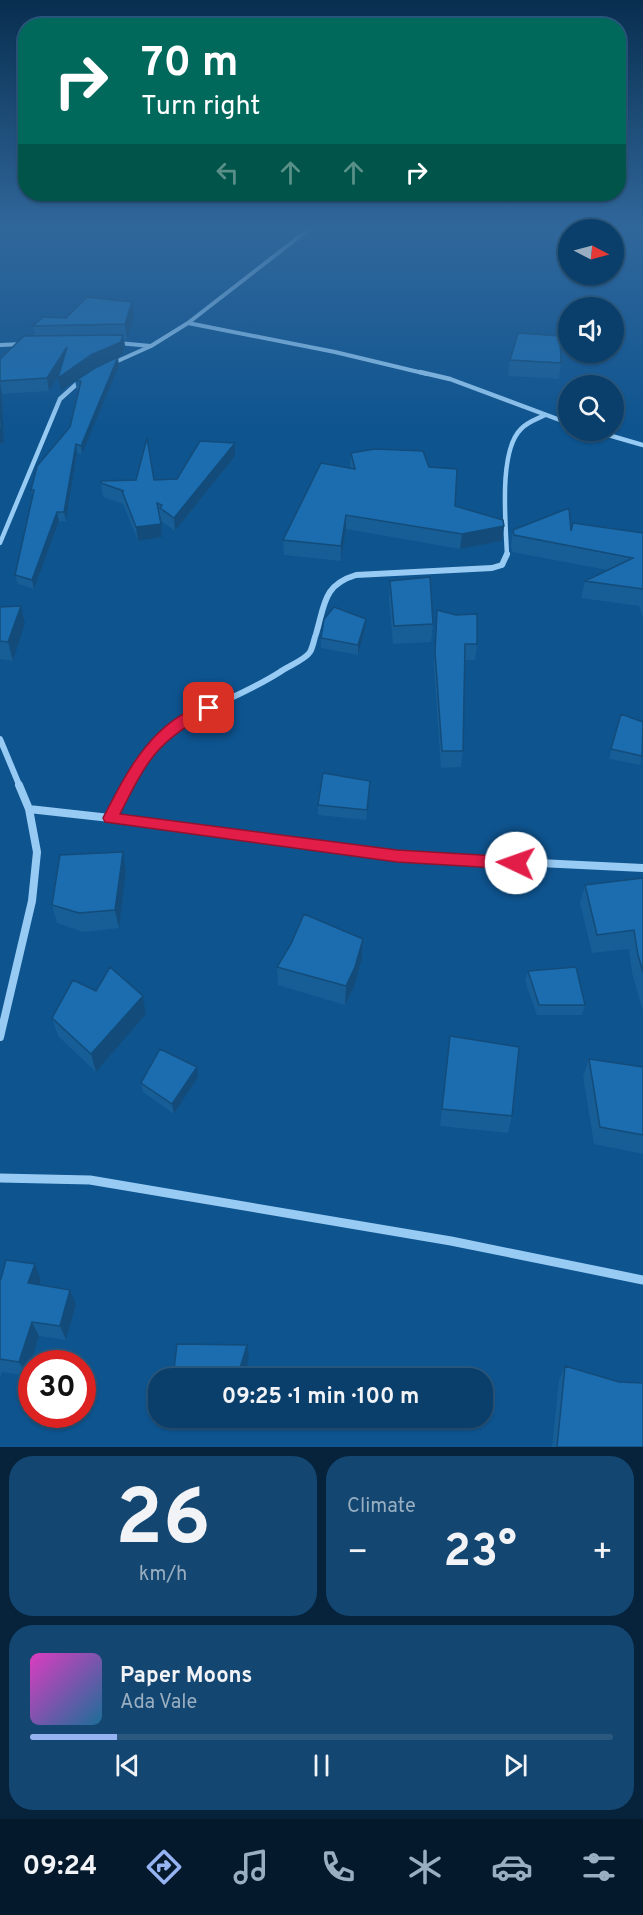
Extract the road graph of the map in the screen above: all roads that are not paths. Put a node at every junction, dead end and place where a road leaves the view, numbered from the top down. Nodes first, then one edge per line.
1 (222, 297) edge
2 (188, 323) junction
3 (117, 343) edge
4 (35, 344) edge
5 (0, 345) edge
6 (151, 346) junction
7 (109, 365) edge
8 (87, 375) edge
9 (545, 415) junction
10 (558, 420) edge
11 (624, 440) edge
12 (643, 445) edge
13 (0, 543) edge
14 (0, 739) edge
15 (28, 809) junction
16 (110, 818) junction
17 (643, 868) edge
18 (0, 1037) edge
19 (0, 1178) edge
20 (643, 1280) edge

1 - 2 street
2 - 6 street
2 - 9 street
3 - 6 street
4 - 5 street
6 - 7 street
8 - 13 street
9 - 10 street
9 - 16 street
11 - 12 street
14 - 15 street
15 - 16 street
15 - 18 street
16 - 17 street
19 - 20 street

